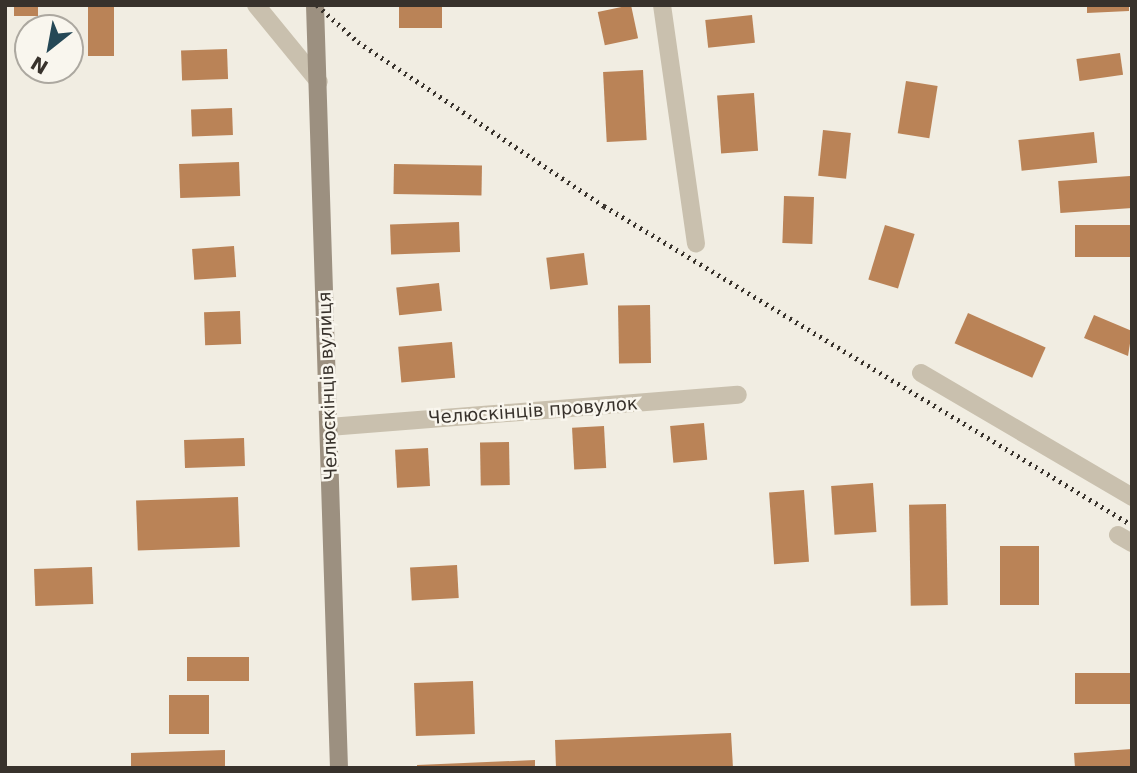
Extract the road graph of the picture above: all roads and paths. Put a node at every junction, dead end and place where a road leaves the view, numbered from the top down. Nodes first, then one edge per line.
1 (256, 5) edge
2 (315, 5) edge
3 (662, 5) edge
4 (319, 82) junction
5 (696, 244) dead end
6 (921, 373) dead end
7 (738, 395) dead end
8 (329, 427) junction
9 (1132, 497) edge
10 (339, 768) edge

1 - 4 street
2 - 4 street, Челюскінців вулиця
3 - 5 street
4 - 8 street, Челюскінців вулиця
6 - 9 street
7 - 8 street, Челюскінців провулок
8 - 10 street, Челюскінців вулиця

